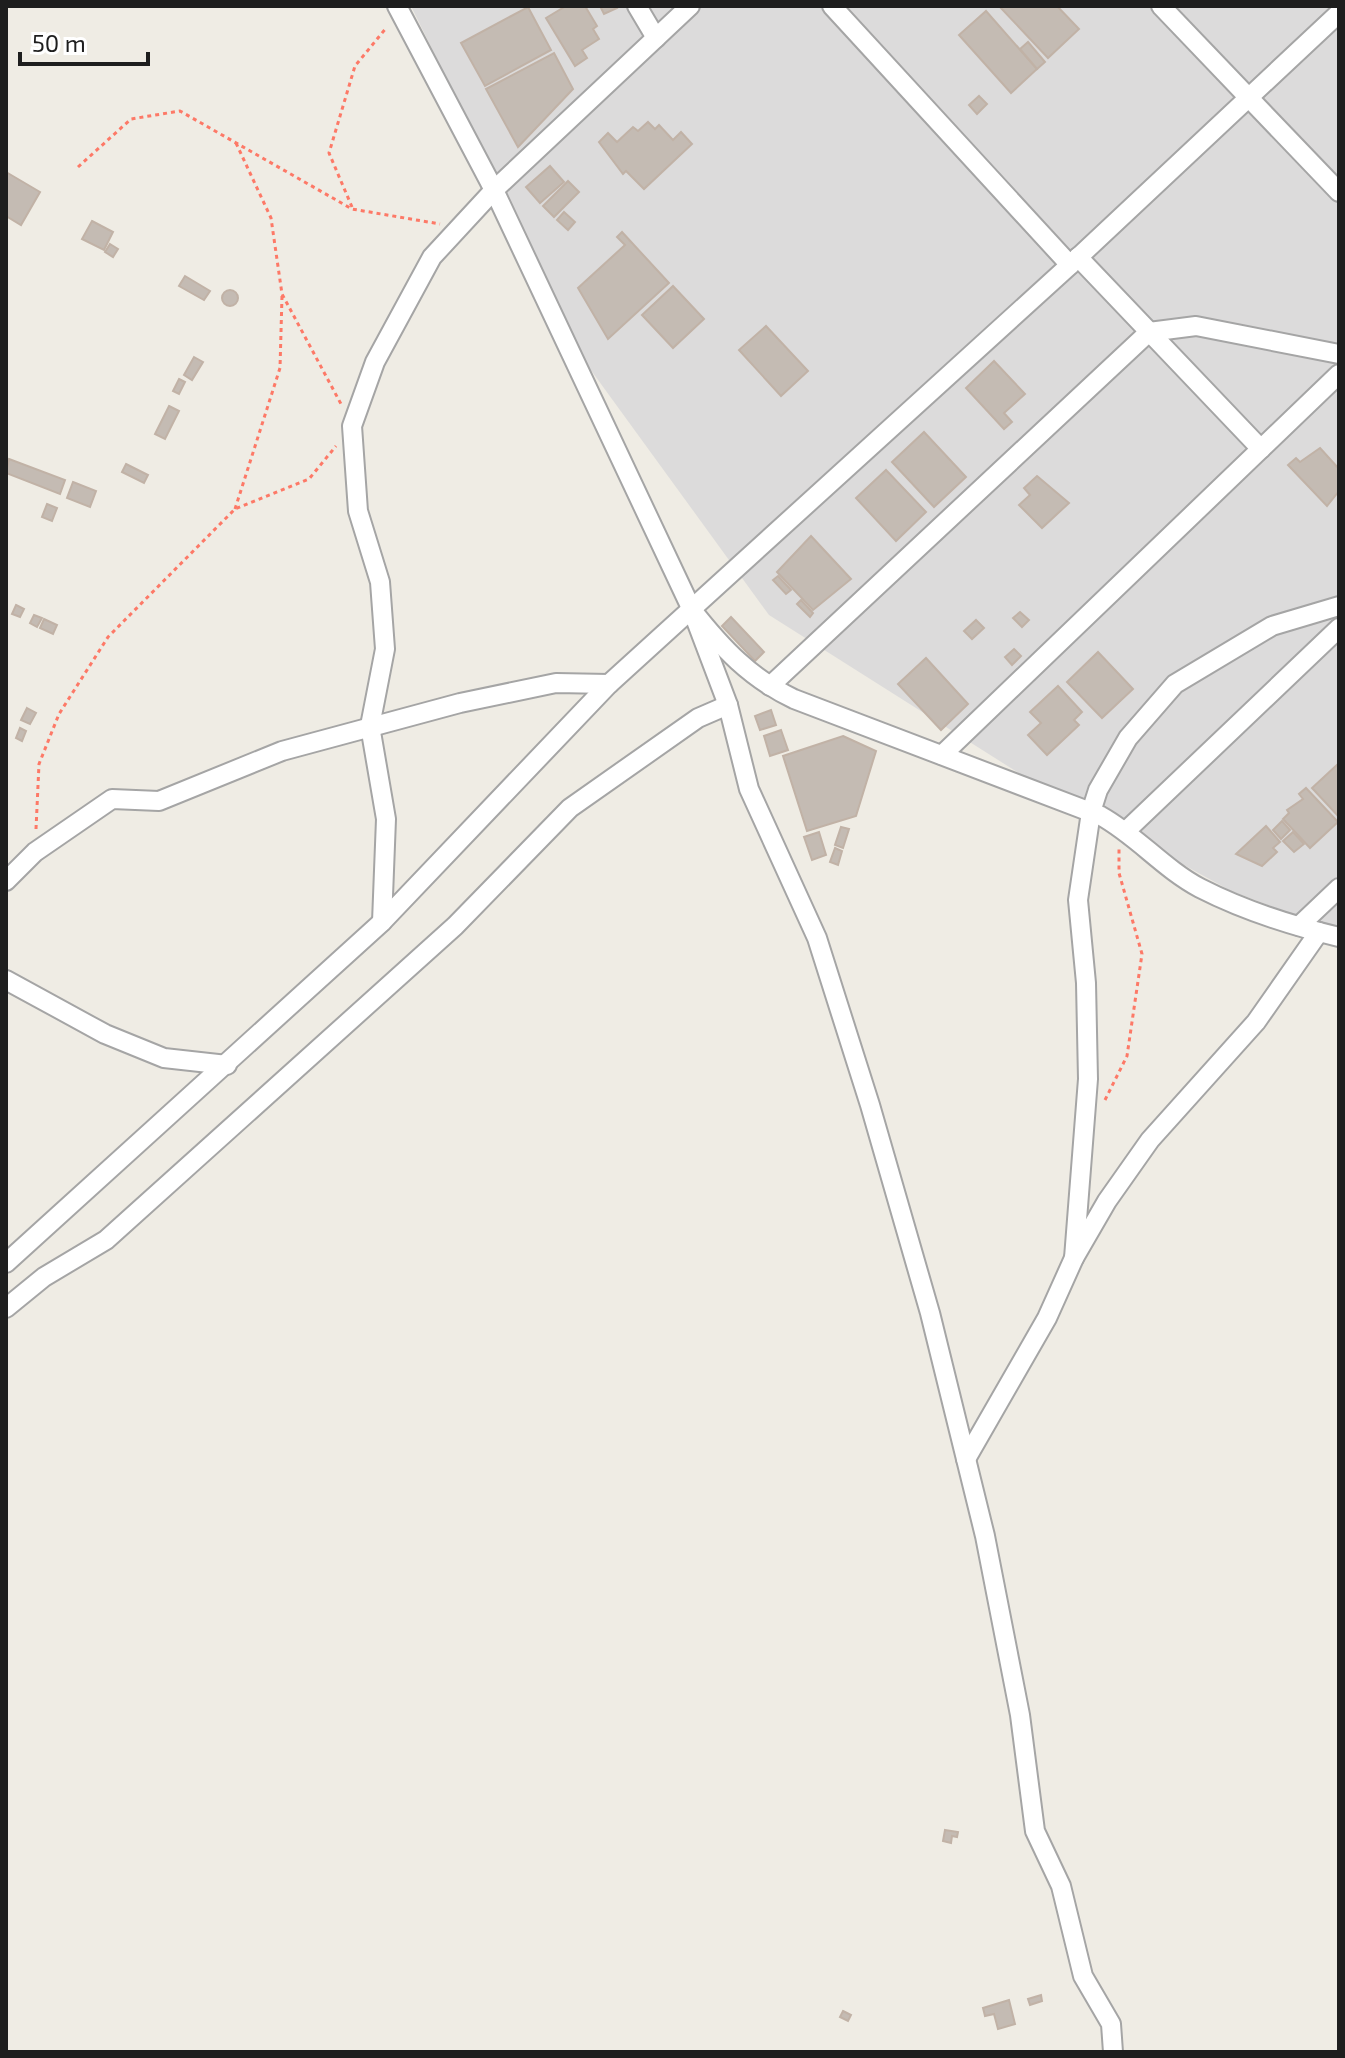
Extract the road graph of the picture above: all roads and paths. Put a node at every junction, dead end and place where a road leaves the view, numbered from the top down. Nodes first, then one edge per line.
1 (637, 6) edge
2 (690, 6) edge
3 (832, 6) edge
4 (1161, 6) edge
5 (398, 9) edge
6 (1339, 13) edge
7 (656, 38) junction
8 (1250, 97) junction
9 (236, 143) junction
10 (78, 167) dead end
11 (494, 190) junction
12 (1339, 192) edge
13 (352, 209) junction
14 (459, 228) junction
15 (1074, 261) junction
16 (282, 294) junction
17 (1149, 332) junction
18 (1339, 354) edge
19 (1339, 374) edge
20 (352, 426) junction
21 (1261, 449) junction
22 (235, 509) junction
23 (1339, 606) edge
24 (692, 610) junction
25 (1339, 628) edge
26 (609, 684) junction
27 (770, 686) junction
28 (728, 705) junction
29 (370, 726) junction
30 (942, 755) junction
31 (1091, 812) junction
32 (1123, 828) junction
33 (35, 852) junction
34 (6, 881) edge
35 (1339, 888) edge
36 (382, 922) junction
37 (1299, 926) junction
38 (1319, 932) junction
39 (1339, 937) edge
40 (6, 980) edge
41 (227, 1065) junction
42 (1102, 1106) dead end
43 (30, 1239) junction
44 (6, 1242) edge
45 (1074, 1258) junction
46 (6, 1263) edge
47 (6, 1308) edge
48 (966, 1459) junction
49 (1113, 2052) edge

1 - 7 street
2 - 7 street
3 - 15 street
4 - 8 street
5 - 11 street
5 - 13 path
6 - 8 street
7 - 11 street
8 - 12 street
8 - 15 street
9 - 10 path
9 - 13 path
9 - 16 path
11 - 14 street
11 - 24 street
13 - 14 path
14 - 20 street
15 - 17 street
15 - 24 street
16 - 20 path
16 - 22 path
17 - 18 street
17 - 21 street
17 - 27 street
19 - 21 street
20 - 22 path
20 - 29 street
21 - 30 street
22 - 33 path
23 - 31 street
24 - 26 street
24 - 27 street
24 - 28 street
25 - 32 street
26 - 29 street
26 - 36 street
27 - 30 street
28 - 47 street
28 - 48 street
29 - 33 street
29 - 36 street
30 - 31 street
31 - 32 street
31 - 45 street
32 - 37 street
32 - 42 path
33 - 34 street
35 - 37 street
36 - 41 street
37 - 38 street
38 - 39 street
38 - 45 street
40 - 41 street
41 - 43 street
43 - 44 street
43 - 46 street
45 - 48 street
48 - 49 street

